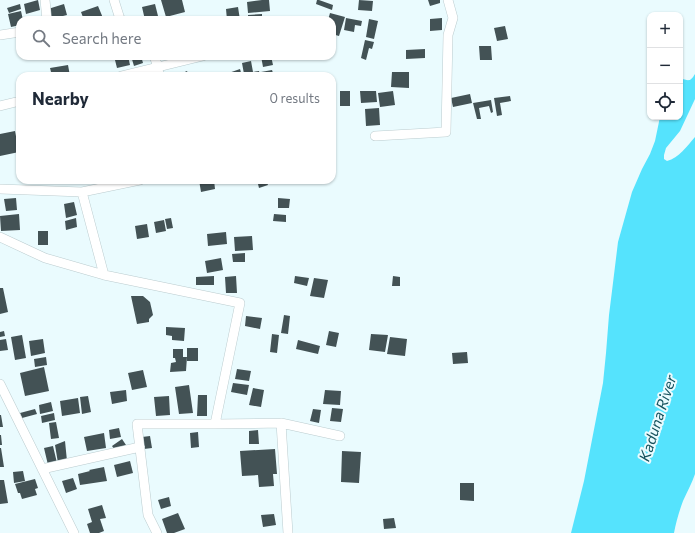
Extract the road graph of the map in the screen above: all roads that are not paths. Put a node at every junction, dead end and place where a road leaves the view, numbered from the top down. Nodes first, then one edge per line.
1 (45, 0) edge
2 (114, 0) edge
3 (448, 0) edge
4 (47, 16) edge
5 (119, 16) edge
6 (16, 33) edge
7 (0, 35) edge
8 (155, 60) edge
9 (191, 60) edge
10 (159, 71) edge
11 (16, 102) edge
12 (0, 106) edge
13 (375, 136) dead end
14 (121, 184) edge
15 (0, 189) edge
16 (82, 192) junction
17 (0, 237) edge
18 (104, 275) junction
19 (0, 384) edge
20 (281, 423) junction
21 (215, 424) junction
22 (340, 436) dead end
23 (140, 447) junction
24 (42, 469) junction
25 (74, 533) edge
26 (157, 533) edge
27 (288, 533) edge

1 - 4 street
2 - 5 street
3 - 13 street
6 - 7 street
8 - 10 street
9 - 10 street
11 - 12 street
14 - 16 street
15 - 16 street
16 - 18 street
17 - 18 street
18 - 21 street
19 - 24 street
20 - 21 street
20 - 22 street
20 - 27 street
21 - 23 street
23 - 24 street
23 - 26 street
24 - 25 street

